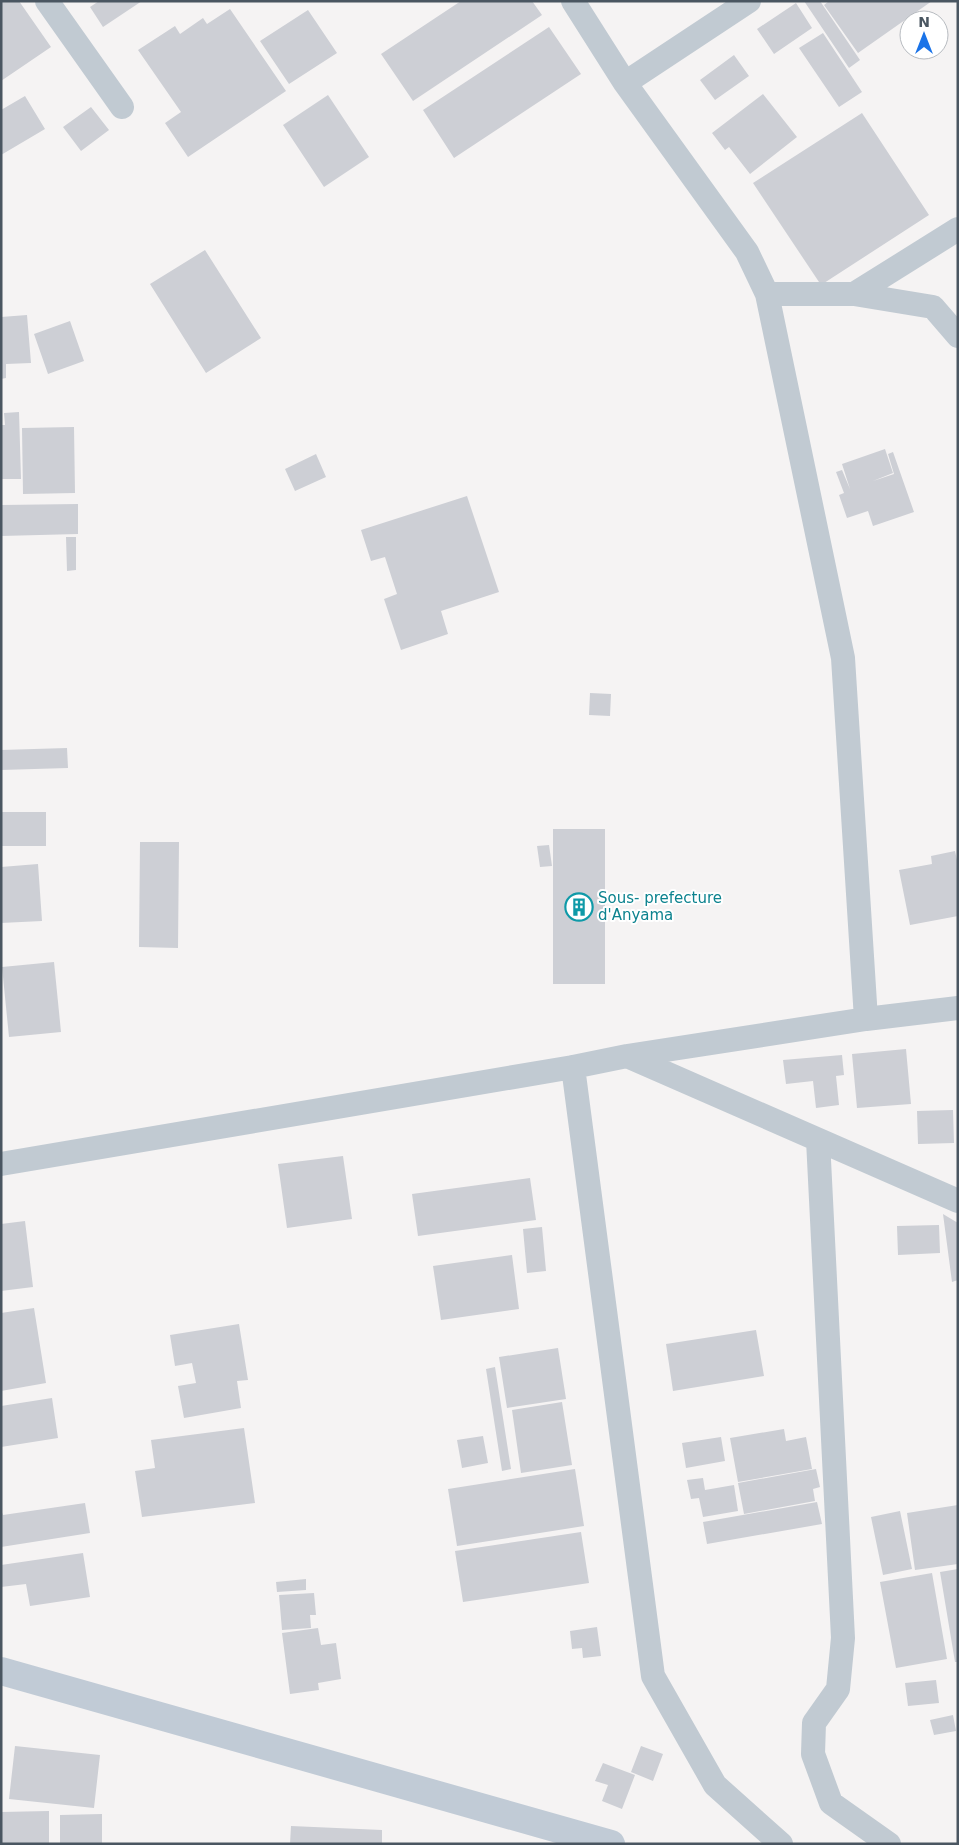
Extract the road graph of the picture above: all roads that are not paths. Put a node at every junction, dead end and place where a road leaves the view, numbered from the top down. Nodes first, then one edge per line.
1 (47, 1) edge
2 (573, 1) edge
3 (749, 1) edge
4 (625, 83) junction
5 (122, 106) dead end
6 (958, 229) edge
7 (767, 294) junction
8 (854, 294) junction
9 (958, 336) edge
10 (958, 1008) edge
11 (866, 1019) junction
12 (627, 1056) junction
13 (573, 1068) junction
14 (818, 1140) junction
15 (1, 1164) edge
16 (958, 1201) edge
17 (1, 1671) edge
18 (611, 1844) edge
19 (781, 1844) edge
20 (889, 1844) edge

1 - 5 street
2 - 4 street
3 - 4 street
4 - 7 street
6 - 8 street
7 - 8 street
7 - 11 street
8 - 9 street
10 - 11 street
11 - 12 street
12 - 13 street
12 - 14 street
13 - 15 street
13 - 19 street
14 - 16 street
14 - 20 street
17 - 18 street

